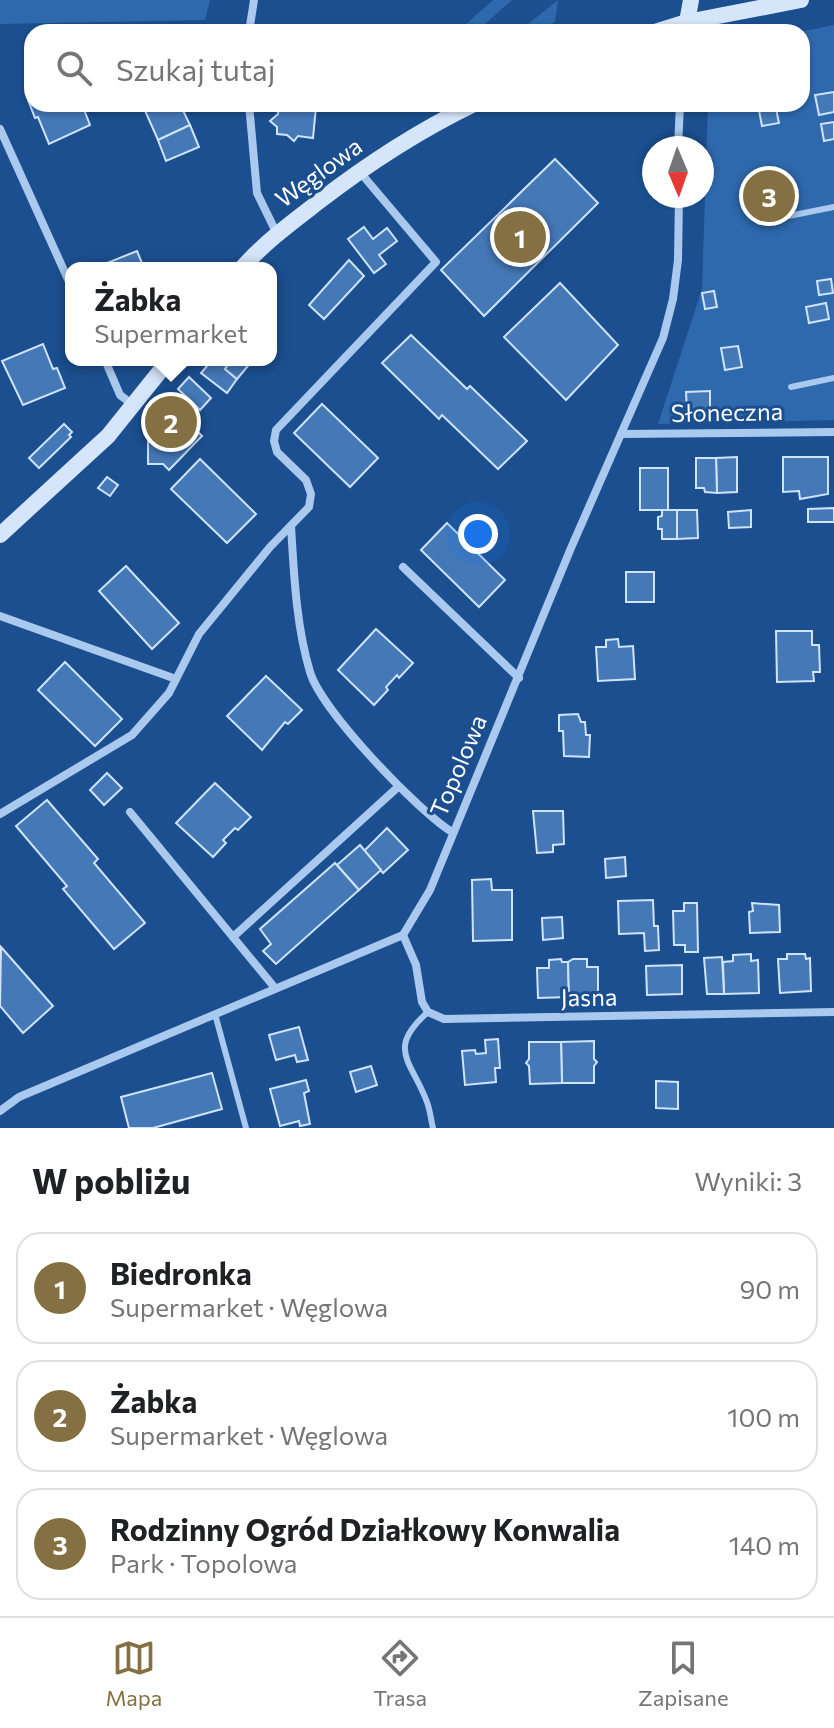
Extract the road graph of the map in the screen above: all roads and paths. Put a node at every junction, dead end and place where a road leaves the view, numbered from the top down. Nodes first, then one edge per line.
1 (254, 0) edge
2 (691, 0) edge
3 (801, 0) edge
4 (250, 24) edge
5 (687, 24) edge
6 (699, 24) edge
7 (250, 112) edge
8 (458, 112) edge
9 (680, 112) edge
10 (0, 129) edge
11 (679, 136) edge
12 (359, 171) junction
13 (834, 207) edge
14 (680, 208) edge
15 (759, 222) dead end
16 (277, 234) junction
17 (248, 262) edge
18 (65, 273) edge
19 (108, 366) edge
20 (164, 366) edge
21 (834, 378) edge
22 (791, 387) dead end
23 (133, 405) junction
24 (834, 432) edge
25 (621, 434) junction
26 (291, 526) junction
27 (0, 535) edge
28 (403, 567) dead end
29 (0, 616) edge
30 (519, 678) junction
31 (176, 679) junction
32 (398, 787) junction
33 (130, 812) dead end
34 (0, 814) edge
35 (452, 832) junction
36 (403, 935) junction
37 (233, 937) junction
38 (275, 988) junction
39 (428, 1012) junction
40 (834, 1012) edge
41 (215, 1014) junction
42 (0, 1111) edge
43 (246, 1128) edge
44 (433, 1128) edge

1 - 4 street
2 - 5 street
3 - 6 street
7 - 16 street
8 - 12 street, Węglowa
9 - 11 street
10 - 18 street
12 - 16 street, Węglowa
12 - 26 street
13 - 15 lane
14 - 25 street, Topolowa
16 - 17 street, Węglowa
19 - 23 street
20 - 23 street
21 - 22 lane
23 - 27 street
24 - 25 street, Słoneczna
25 - 30 street, Topolowa
26 - 31 street
26 - 32 street
28 - 30 street
29 - 31 street
30 - 35 street, Topolowa
31 - 34 street
32 - 35 street
32 - 37 street
33 - 37 street
35 - 36 street, Topolowa
36 - 38 street
36 - 39 street
37 - 38 street
38 - 41 street
39 - 40 street, Jasna
39 - 44 lane
41 - 42 street
41 - 43 lane

